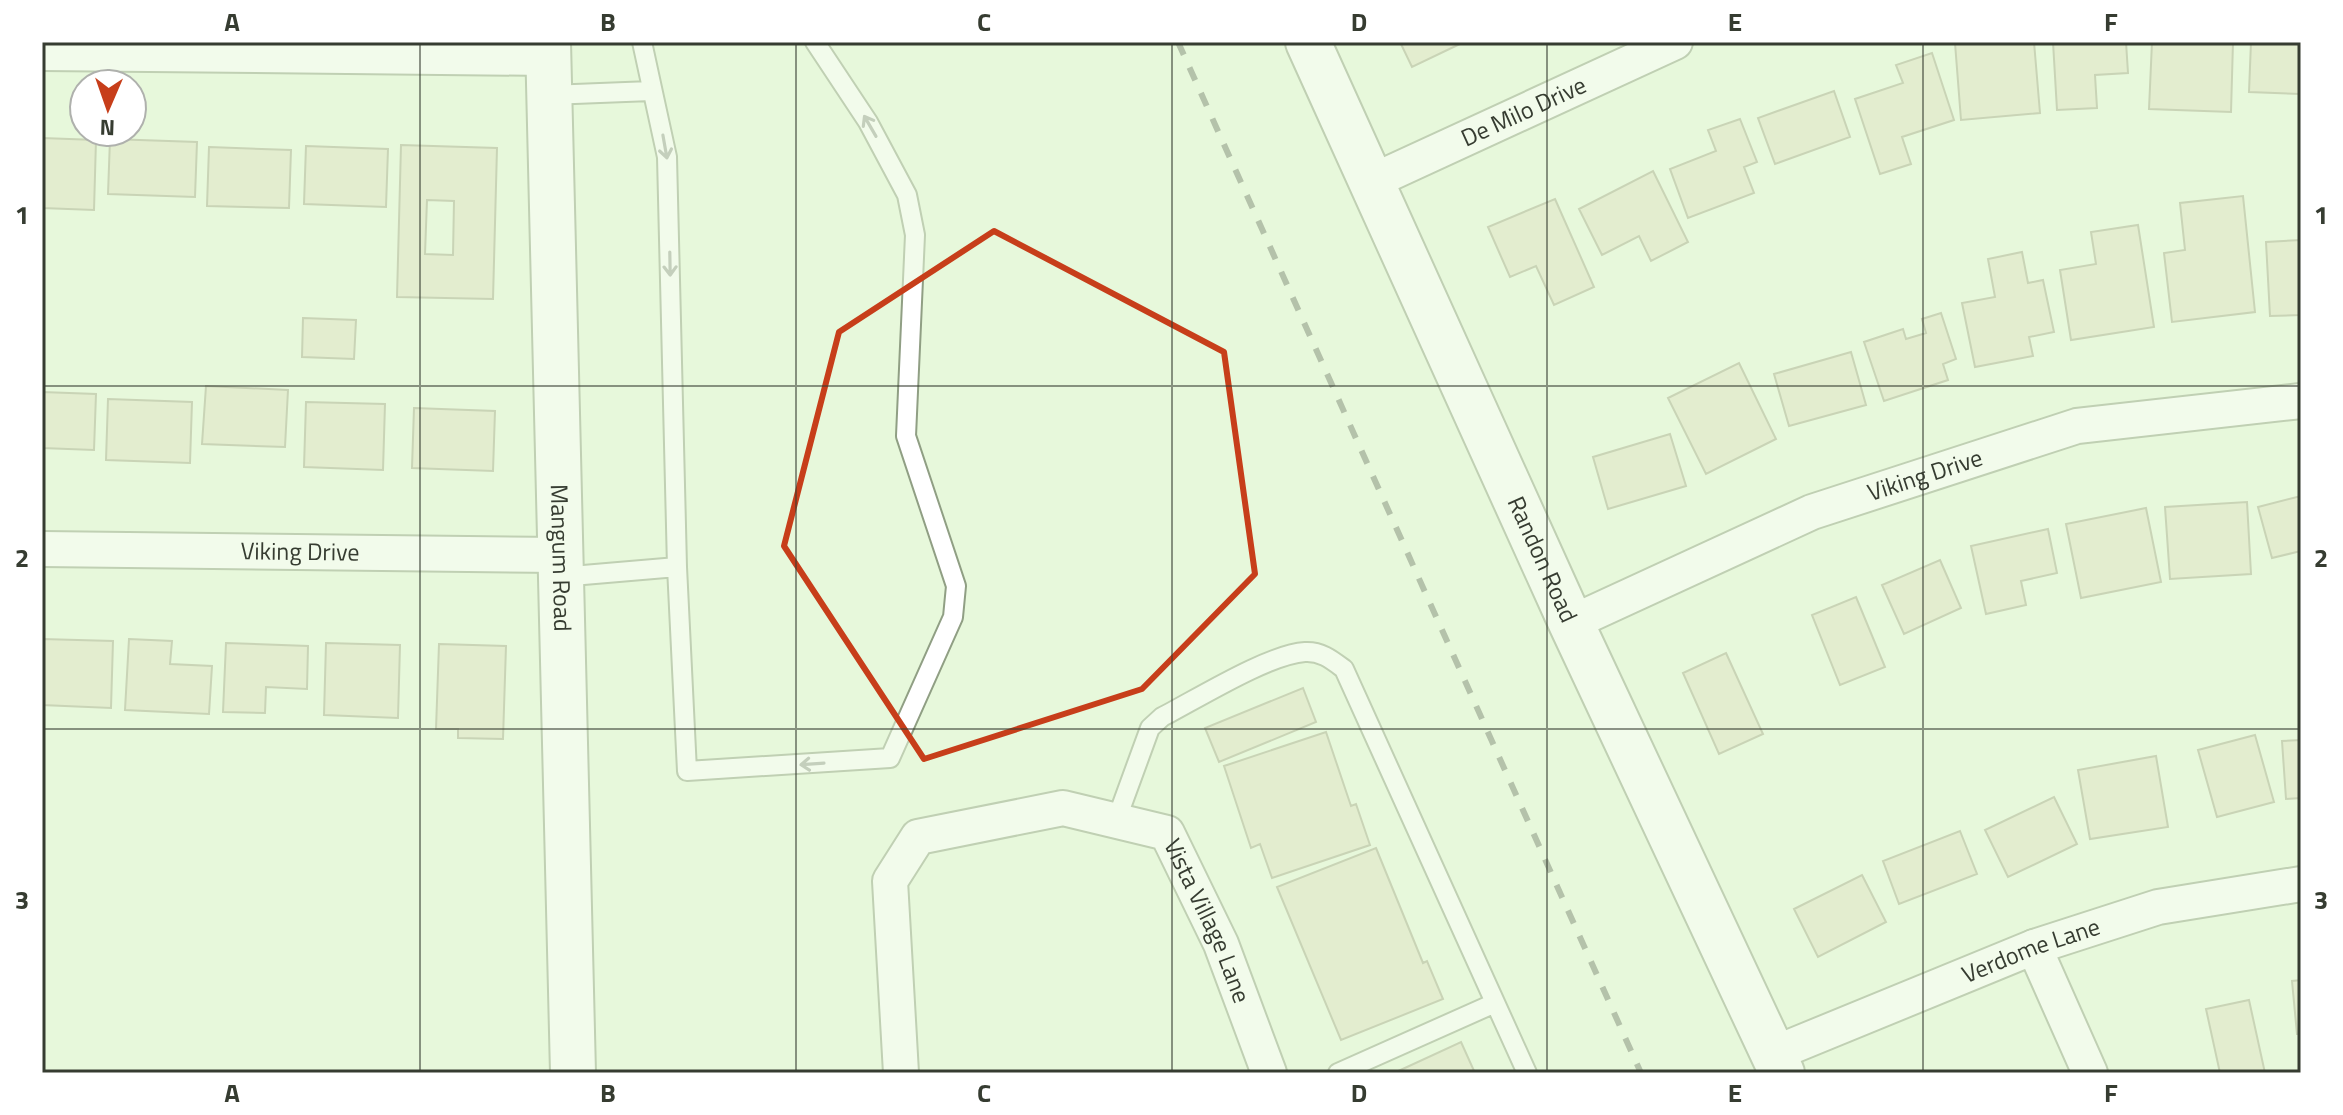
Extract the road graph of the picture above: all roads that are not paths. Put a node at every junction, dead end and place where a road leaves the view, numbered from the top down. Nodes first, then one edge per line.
1 (642, 42) edge
2 (815, 42) edge
3 (1308, 42) edge
4 (1675, 42) edge
5 (42, 53) edge
6 (548, 65) edge
7 (651, 91) junction
8 (1371, 182) junction
9 (2301, 401) edge
10 (42, 549) edge
11 (560, 566) junction
12 (677, 567) junction
13 (1571, 623) junction
14 (1116, 821) junction
15 (2301, 884) edge
16 (2034, 947) junction
17 (1495, 1003) junction
18 (1777, 1063) edge
19 (573, 1073) edge
20 (901, 1073) edge
21 (1269, 1073) edge
22 (1338, 1073) edge
23 (1527, 1073) edge
24 (2090, 1073) edge

1 - 7 lane
2 - 12 lane
3 - 8 street, Randon Road
4 - 8 street, De Milo Drive
5 - 6 street
6 - 7 lane
6 - 11 street, Mangum Road
7 -> 12 lane
8 - 13 street, Randon Road
9 - 13 street, Viking Drive
10 - 11 street, Viking Drive
11 - 12 lane
11 - 19 street, Mangum Road
13 - 18 street, Randon Road
14 - 17 lane
14 - 20 street, Vista Village Lane
14 - 21 street, Vista Village Lane
15 - 16 street, Verdome Lane
16 - 18 street, Verdome Lane
16 - 24 street
17 - 22 lane
17 - 23 lane

